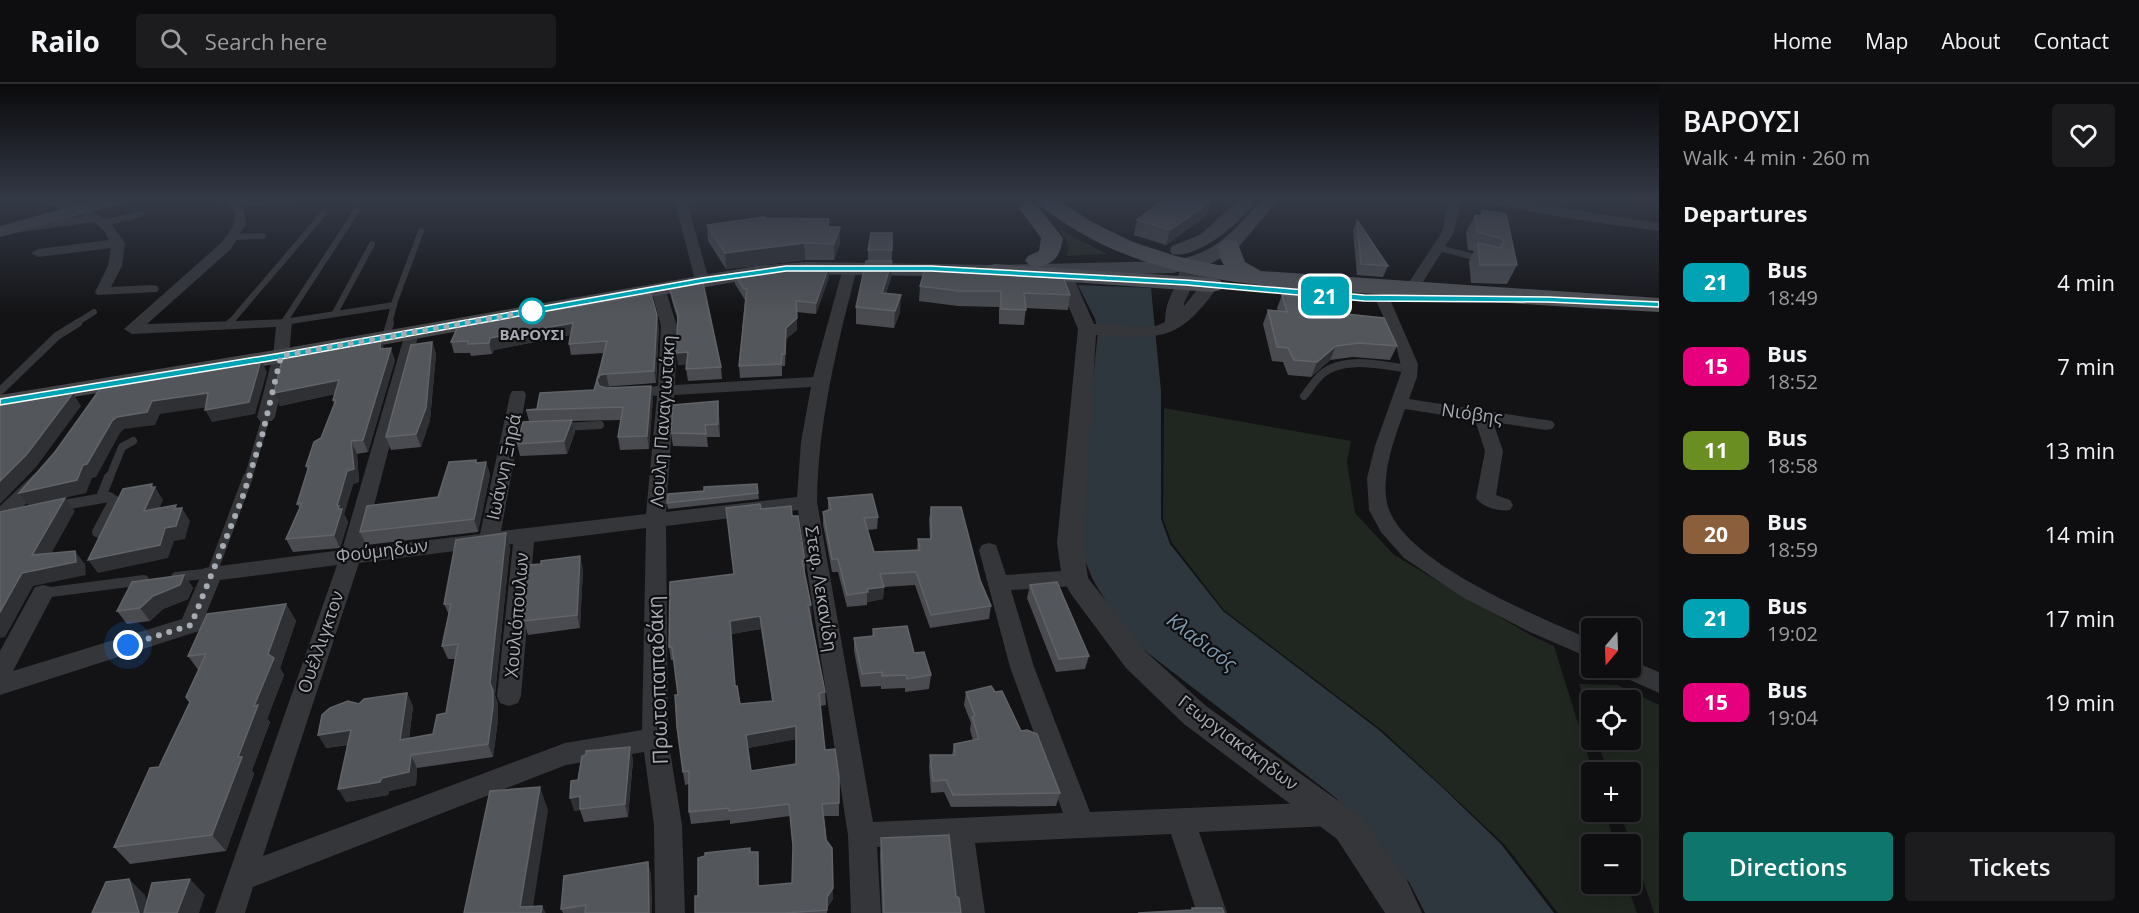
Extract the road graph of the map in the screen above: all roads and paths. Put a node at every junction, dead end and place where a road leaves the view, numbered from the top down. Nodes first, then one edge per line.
1 (116, 238) edge
2 (245, 238) edge
3 (303, 238) edge
4 (339, 238) edge
5 (419, 238) edge
6 (691, 238) edge
7 (1052, 238) edge
8 (1085, 238) edge
9 (1106, 238) edge
10 (1207, 238) edge
11 (1236, 238) edge
12 (1445, 238) edge
13 (231, 239) joint
14 (118, 243) junction
15 (372, 244) dead end
16 (1229, 246) junction
17 (1439, 248) junction
18 (38, 254) dead end
19 (1133, 258) junction
20 (1036, 261) junction
21 (1490, 261) edge
22 (1158, 262) junction
23 (850, 268) junction
24 (931, 269) junction
25 (995, 272) junction
26 (1187, 275) junction
27 (1065, 276) junction
28 (1261, 278) junction
29 (702, 280) junction
30 (1210, 285) junction
31 (658, 288) junction
32 (152, 289) dead end
33 (1415, 294) junction
34 (1382, 298) junction
35 (394, 305) junction
36 (1659, 305) edge
37 (94, 312) dead end
38 (335, 313) junction
39 (284, 322) junction
40 (1174, 322) junction
41 (228, 325) junction
42 (1092, 329) junction
43 (411, 333) junction
44 (386, 337) junction
45 (281, 356) junction
46 (1410, 369) junction
47 (819, 382) junction
48 (108, 385) junction
49 (665, 390) junction
50 (0, 391) edge
51 (643, 391) edge
52 (518, 395) dead end
53 (1304, 396) dead end
54 (0, 402) edge
55 (95, 403) edge
56 (1398, 403) junction
57 (1482, 415) junction
58 (266, 417) joint
59 (600, 425) dead end
60 (1546, 425) dead end
61 (555, 427) edge
62 (133, 441) dead end
63 (50, 466) edge
64 (110, 496) junction
65 (807, 502) junction
66 (1503, 505) dead end
67 (45, 509) edge
68 (22, 514) edge
69 (0, 519) edge
70 (656, 519) junction
71 (524, 535) junction
72 (105, 536) edge
73 (489, 539) junction
74 (989, 550) dead end
75 (351, 555) junction
76 (212, 573) junction
77 (167, 578) edge
78 (1076, 578) junction
79 (156, 579) edge
80 (998, 583) junction
81 (43, 593) joint
82 (1581, 645) edge
83 (0, 673) edge
84 (1641, 675) edge
85 (1659, 683) edge
86 (0, 685) edge
87 (509, 696) dead end
88 (655, 739) junction
89 (1333, 814) junction
90 (1181, 820) junction
91 (1081, 825) junction
92 (959, 831) junction
93 (862, 835) junction
94 (241, 879) junction
95 (230, 913) edge
96 (670, 913) edge
97 (866, 913) edge
98 (970, 913) edge
99 (1212, 913) edge
100 (1404, 913) edge

1 - 14 street
2 - 13 lane
3 - 41 lane
4 - 39 lane
5 - 35 lane
6 - 29 street
7 - 20 main road
8 - 19 main road
9 - 22 main road
10 - 22 main road
11 - 16 main road
12 - 17 street
13 - 41 street
14 - 18 street
14 - 32 street
15 - 38 lane
16 - 26 main road
16 - 28 main road
17 - 21 lane
17 - 33 street
19 - 20 main road
19 - 22 main road
20 - 24 main road
22 - 25 main road
22 - 26 main road
23 - 24 main road
23 - 29 main road
23 - 47 street, Στεφ. Λεκανίδη
24 - 25 main road
25 - 27 main road
26 - 27 main road
26 - 28 main road
26 - 30 main road
26 - 40 street
27 - 42 street
28 - 33 main road
29 - 31 main road
30 - 34 main road
30 - 40 street
31 - 43 main road
31 - 49 street, Λουλη Παναγιωτάκη
33 - 34 main road
33 - 36 main road
34 - 46 street
35 - 38 lane
35 - 44 lane
37 - 50 lane
38 - 39 lane
39 - 41 street
39 - 45 street
40 - 42 street
42 - 78 street, Γεωργιακάκηδων
43 - 44 main road
43 - 75 street, Ουέλλιγκτον
44 - 45 main road
45 - 48 main road
45 - 58 street
46 - 53 lane
46 - 56 street
47 - 49 street
47 - 65 street, Στεφ. Λεκανίδη
48 - 54 main road
48 - 55 street
49 - 51 street
49 - 70 street, Λουλη Παναγιωτάκη
52 - 73 street, Ιωάννη Ξηρά
56 - 57 street, Νιόβης
56 - 82 street
57 - 60 street, Νιόβης
57 - 66 street
58 - 76 lane
59 - 61 lane
62 - 64 lane
63 - 69 street
64 - 67 lane
64 - 72 lane
65 - 70 street, Φούμηδων
65 - 93 street, Στεφ. Λεκανίδη
68 - 69 lane
70 - 71 street, Φούμηδων
70 - 88 street, Πρωτοπαπαδάκη
71 - 73 street, Φούμηδων
71 - 87 street, Χουλιόπουλων
73 - 75 street, Φούμηδων
74 - 80 street
75 - 76 street, Φούμηδων
75 - 94 street, Ουέλλιγκτον
76 - 77 lane
76 - 86 street
78 - 80 street
78 - 89 street, Γεωργιακάκηδων
79 - 81 lane
80 - 91 street
81 - 83 street
84 - 85 street
88 - 94 street
88 - 96 street, Πρωτοπαπαδάκη
89 - 90 street
89 - 100 street, Γεωργιακάκηδων
90 - 91 street
90 - 99 street
91 - 92 street
92 - 93 street
92 - 98 street
93 - 97 street, Στεφ. Λεκανίδη
94 - 95 street, Ουέλλιγκτον

